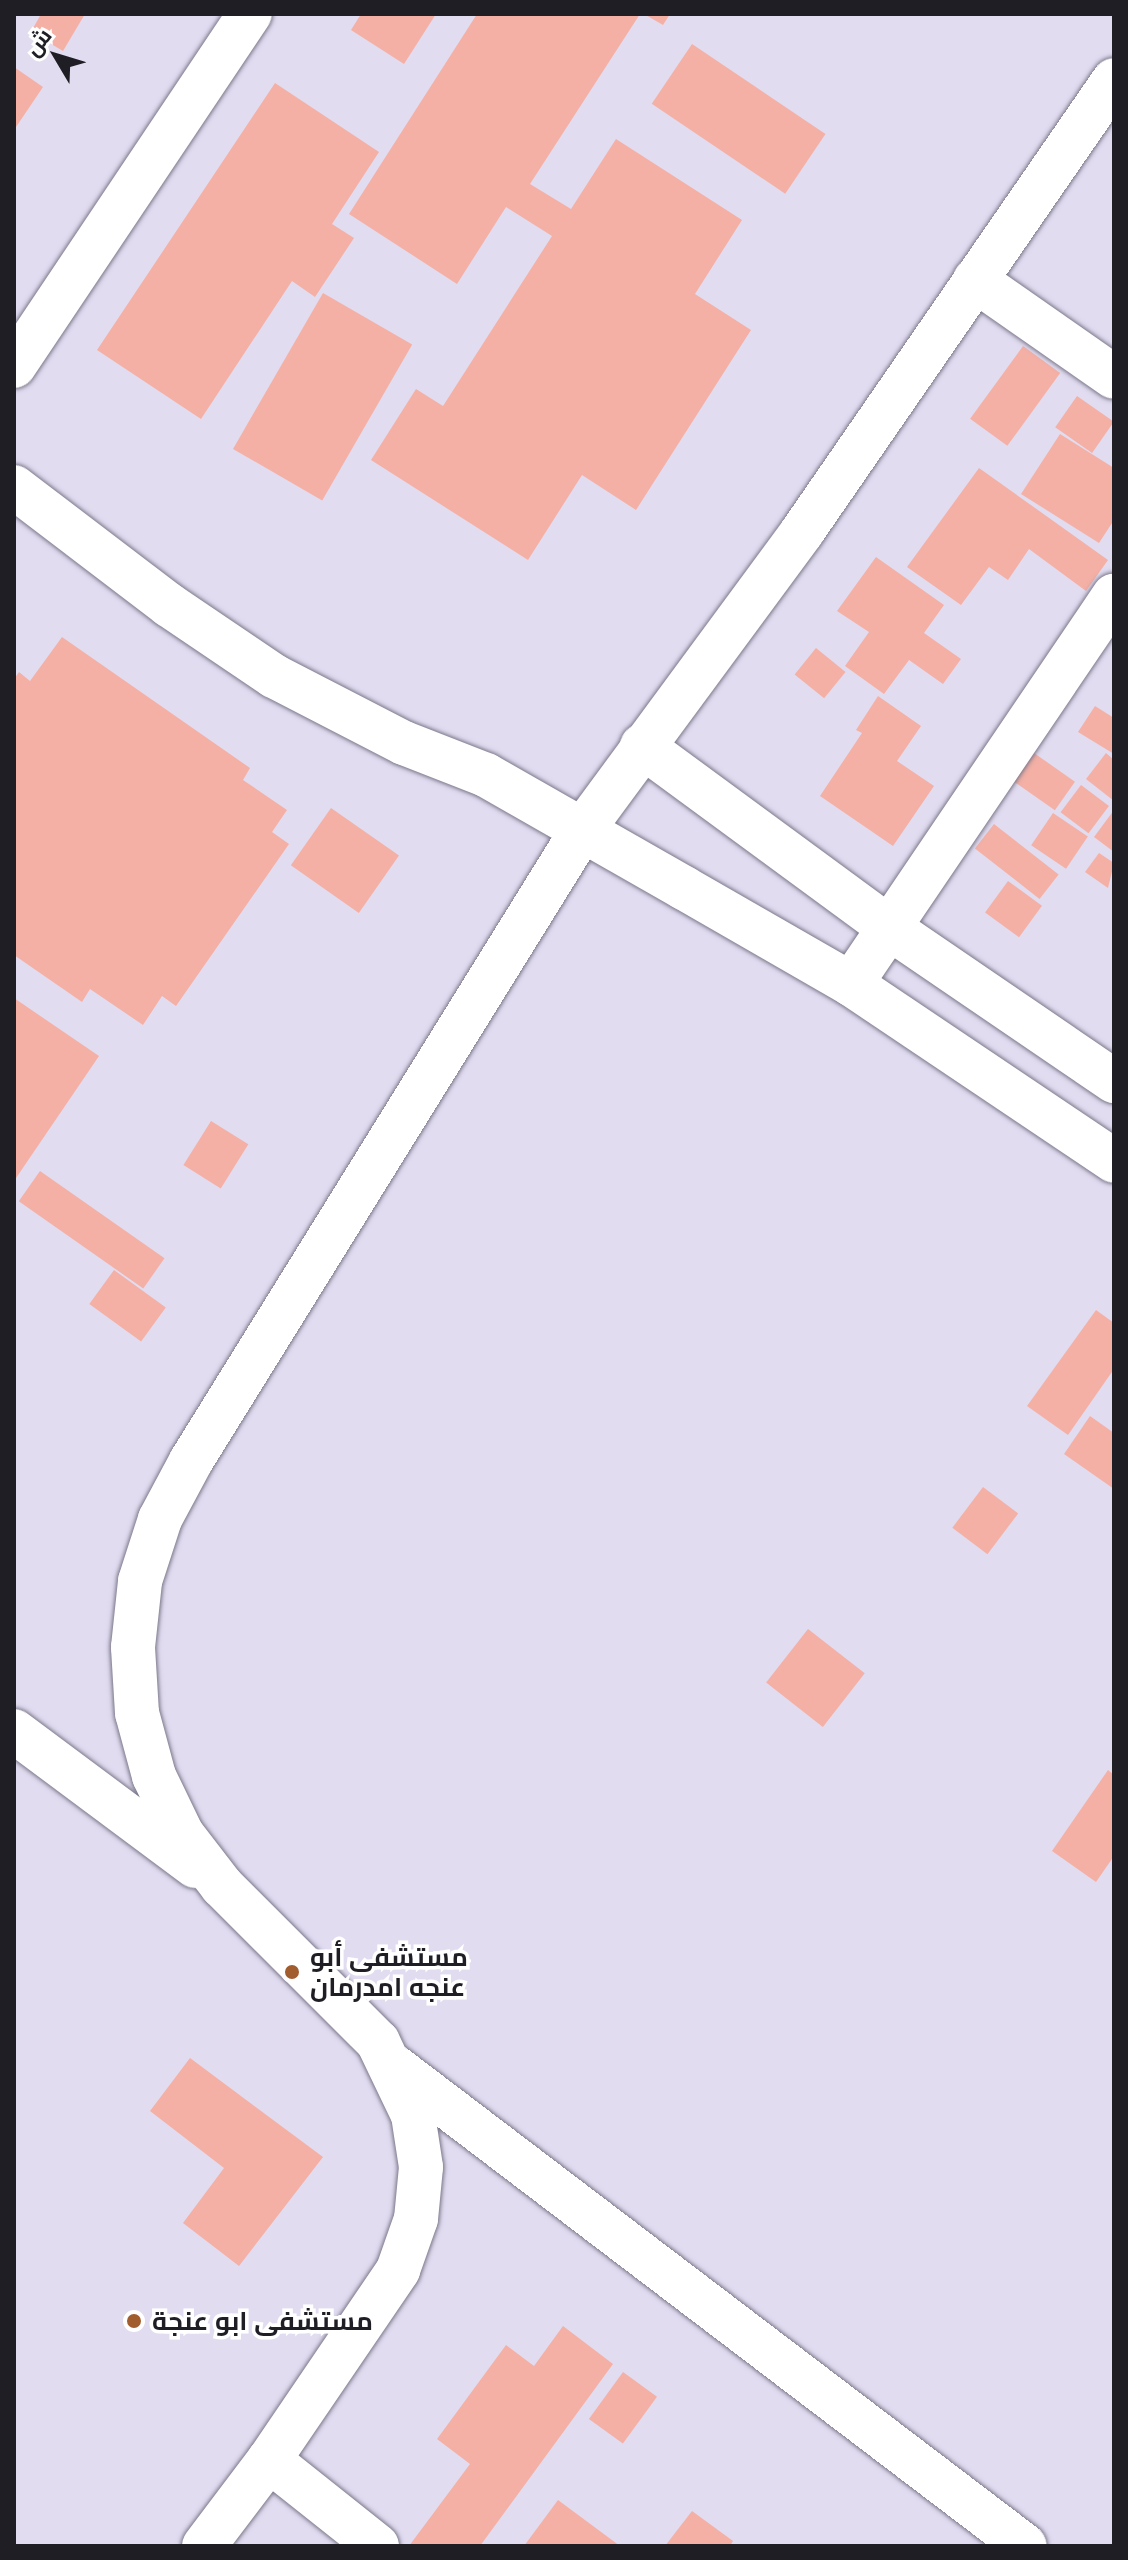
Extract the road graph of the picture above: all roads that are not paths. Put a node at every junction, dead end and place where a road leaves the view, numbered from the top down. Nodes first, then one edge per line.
1 (250, 14) edge
2 (1114, 80) edge
3 (975, 280) junction
4 (14, 366) edge
5 (1114, 377) edge
6 (14, 487) edge
7 (1114, 596) edge
8 (642, 746) junction
9 (581, 832) junction
10 (891, 929) junction
11 (851, 984) junction
12 (1114, 1081) edge
13 (1114, 1161) edge
14 (14, 1731) edge
15 (222, 1886) junction
16 (393, 2066) junction
17 (269, 2460) junction
18 (204, 2546) edge
19 (377, 2546) edge
20 (1025, 2546) edge

1 - 4 street
2 - 3 street
3 - 5 street
3 - 8 street
6 - 9 street
7 - 10 street
8 - 9 street
8 - 10 street
9 - 11 street
9 - 15 street
10 - 11 street
10 - 12 street
11 - 13 street
14 - 15 street
15 - 16 street
16 - 17 street
16 - 20 street
17 - 18 street
17 - 19 street

